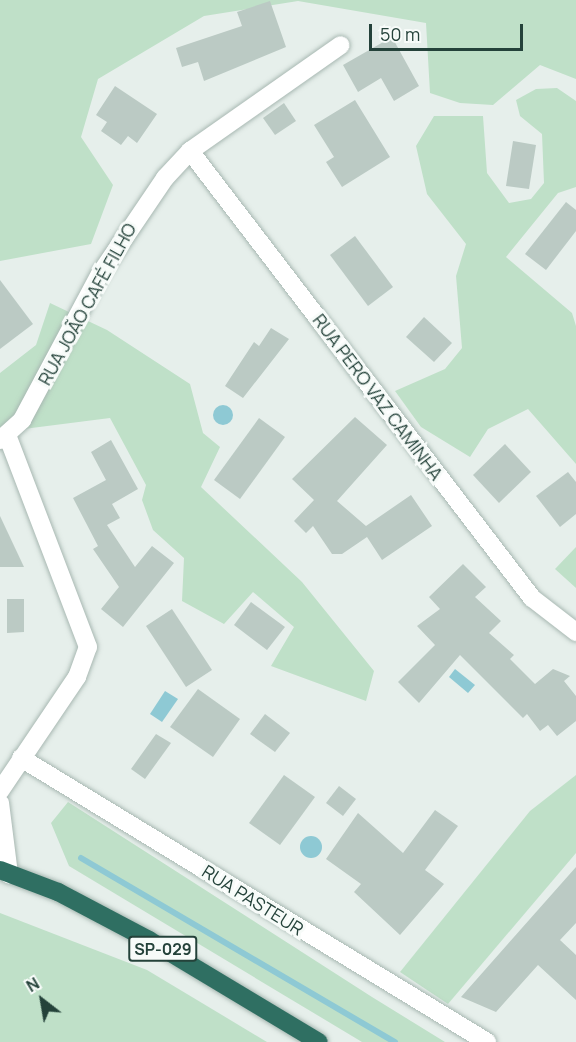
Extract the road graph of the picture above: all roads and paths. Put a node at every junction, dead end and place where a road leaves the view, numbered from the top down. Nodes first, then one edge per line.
1 (341, 45) dead end
2 (190, 151) junction
3 (3, 437) edge
4 (576, 632) edge
5 (21, 758) junction
6 (0, 791) edge
7 (0, 803) edge
8 (5, 872) edge
9 (319, 1042) edge
10 (487, 1042) edge

1 - 2 street, RUA JOÃO CAFÉ FILHO
2 - 3 street, RUA JOÃO CAFÉ FILHO
2 - 4 street, RUA PERO VAZ CAMINHA
3 - 5 street
5 - 6 street
5 - 10 street, RUA PASTEUR
7 - 8 street
8 - 9 highway, SP-029

